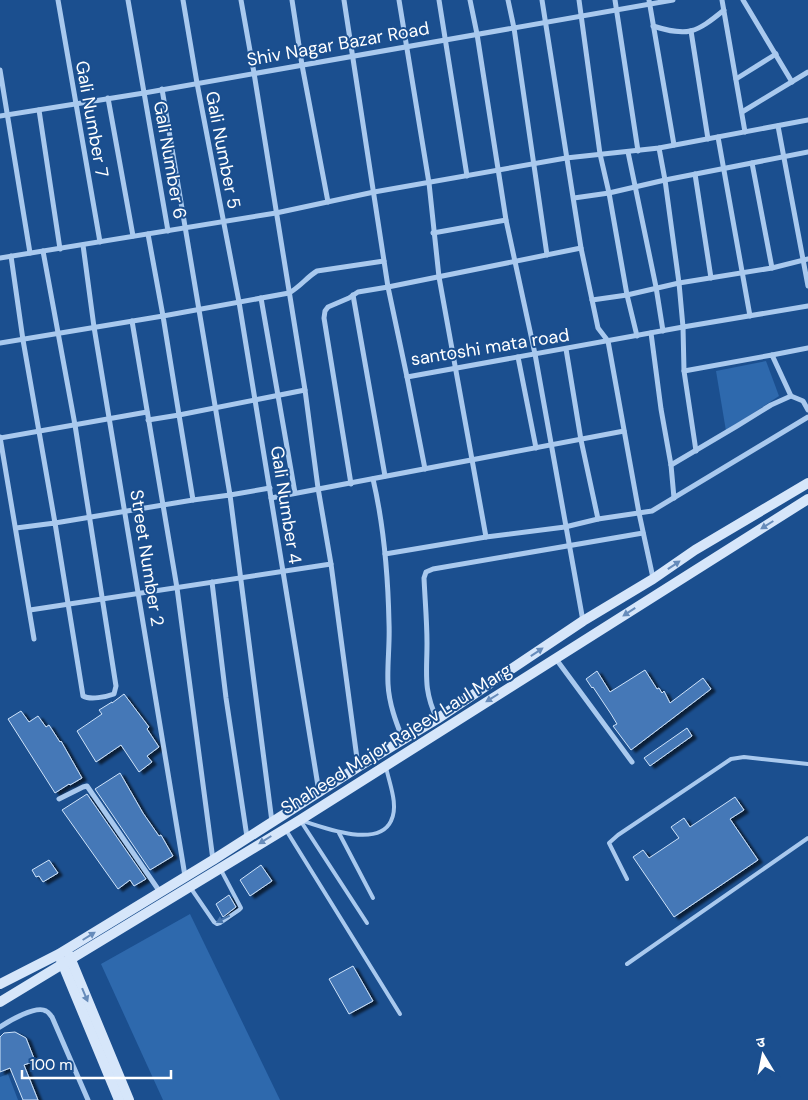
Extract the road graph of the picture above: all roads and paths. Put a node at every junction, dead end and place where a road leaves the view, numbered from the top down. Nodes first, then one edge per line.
1 (58, 0) edge
2 (128, 0) edge
3 (183, 0) edge
4 (241, 0) edge
5 (292, 0) edge
6 (344, 0) edge
7 (399, 0) edge
8 (439, 0) edge
9 (470, 0) edge
10 (508, 0) edge
11 (542, 0) edge
12 (579, 0) edge
13 (615, 0) edge
14 (673, 0) edge
15 (722, 0) edge
16 (743, 0) edge
17 (650, 2) edge
18 (618, 10) junction
19 (724, 10) junction
20 (581, 16) junction
21 (546, 22) junction
22 (653, 26) junction
23 (514, 28) junction
24 (691, 31) junction
25 (477, 34) junction
26 (446, 40) junction
27 (406, 46) junction
28 (776, 54) junction
29 (354, 56) junction
30 (302, 65) junction
31 (0, 70) edge
32 (808, 72) edge
33 (254, 73) junction
34 (736, 78) junction
35 (792, 82) junction
36 (197, 83) junction
37 (162, 89) junction
38 (144, 93) junction
39 (108, 98) junction
40 (76, 103) junction
41 (39, 110) junction
42 (742, 112) junction
43 (8, 115) junction
44 (0, 116) edge
45 (808, 120) edge
46 (778, 126) junction
47 (745, 132) junction
48 (718, 137) junction
49 (708, 139) junction
50 (674, 145) junction
51 (660, 148) junction
52 (638, 151) junction
53 (628, 152) junction
54 (808, 152) edge
55 (600, 154) junction
56 (783, 157) junction
57 (566, 158) junction
58 (752, 163) junction
59 (534, 164) junction
60 (724, 168) junction
61 (497, 171) junction
62 (695, 174) junction
63 (467, 176) junction
64 (666, 180) junction
65 (429, 183) junction
66 (635, 187) junction
67 (374, 192) junction
68 (609, 193) junction
69 (574, 198) junction
70 (328, 202) junction
71 (276, 214) junction
72 (506, 220) junction
73 (223, 222) junction
74 (186, 228) junction
75 (168, 231) junction
76 (433, 233) junction
77 (148, 234) junction
78 (133, 236) junction
79 (100, 242) junction
80 (83, 245) junction
81 (60, 248) junction
82 (581, 248) junction
83 (43, 252) junction
84 (30, 253) junction
85 (547, 255) junction
86 (12, 256) junction
87 (0, 258) edge
88 (806, 260) edge
89 (384, 261) junction
90 (514, 262) junction
91 (772, 268) junction
92 (742, 272) junction
93 (439, 277) junction
94 (711, 278) junction
95 (680, 283) junction
96 (808, 286) edge
97 (388, 287) junction
98 (656, 287) junction
99 (289, 293) junction
100 (353, 294) junction
101 (626, 295) junction
102 (261, 298) junction
103 (592, 300) junction
104 (239, 302) junction
105 (808, 306) edge
106 (200, 309) junction
107 (163, 316) junction
108 (750, 316) junction
109 (132, 321) junction
110 (94, 326) junction
111 (683, 327) junction
112 (663, 331) junction
113 (59, 333) junction
114 (651, 333) junction
115 (637, 336) junction
116 (23, 340) junction
117 (608, 341) junction
118 (0, 343) edge
119 (808, 348) edge
120 (566, 349) junction
121 (535, 354) junction
122 (772, 355) junction
123 (518, 357) junction
124 (456, 368) junction
125 (684, 371) junction
126 (406, 377) junction
127 (305, 390) junction
128 (278, 395) junction
129 (791, 396) junction
130 (255, 400) junction
131 (216, 407) junction
132 (808, 410) edge
133 (147, 412) junction
134 (179, 415) junction
135 (808, 416) edge
136 (110, 419) junction
137 (148, 420) junction
138 (75, 425) junction
139 (39, 431) junction
140 (624, 432) junction
141 (0, 438) edge
142 (581, 440) junction
143 (552, 445) junction
144 (536, 448) junction
145 (696, 451) junction
146 (472, 459) junction
147 (671, 464) junction
148 (425, 469) junction
149 (385, 476) junction
150 (373, 479) junction
151 (808, 483) edge
152 (351, 484) junction
153 (270, 488) junction
154 (318, 488) junction
155 (295, 494) junction
156 (230, 495) junction
157 (271, 498) junction
158 (674, 498) junction
159 (808, 499) edge
160 (193, 500) junction
161 (162, 505) junction
162 (126, 511) junction
163 (639, 514) junction
164 (89, 517) junction
165 (598, 519) junction
166 (55, 523) junction
167 (565, 527) junction
168 (16, 528) junction
169 (643, 534) junction
170 (486, 537) junction
171 (569, 547) junction
172 (385, 554) junction
173 (331, 564) junction
174 (283, 572) junction
175 (241, 578) junction
176 (653, 579) junction
177 (212, 582) junction
178 (177, 588) junction
179 (139, 593) junction
180 (102, 599) junction
181 (68, 605) junction
182 (30, 610) junction
183 (583, 621) junction
184 (34, 639) dead end
185 (555, 658) junction
186 (437, 719) junction
187 (403, 741) junction
188 (632, 762) dead end
189 (808, 764) edge
190 (385, 765) junction
191 (358, 767) junction
192 (319, 792) junction
193 (59, 800) dead end
194 (300, 820) junction
195 (272, 822) junction
196 (285, 828) junction
197 (339, 833) junction
198 (247, 837) junction
199 (808, 838) edge
200 (212, 860) junction
201 (220, 868) junction
202 (185, 876) junction
203 (627, 879) dead end
204 (190, 887) junction
205 (160, 892) junction
206 (373, 898) dead end
207 (367, 923) dead end
208 (63, 952) junction
209 (67, 963) junction
210 (627, 964) dead end
211 (0, 984) edge
212 (0, 1002) edge
213 (400, 1014) dead end
214 (0, 1027) edge
215 (88, 1100) edge
216 (119, 1100) edge
217 (129, 1100) edge

1 - 40 street, Gali Number 7
2 - 38 street, Gali Number 6
3 - 36 street, Gali Number 5
4 - 33 street
5 - 30 street
6 - 29 street, santoshi mata road
7 - 27 street
8 - 26 street
9 - 25 street
10 - 23 street
11 - 21 street
12 - 20 street
13 - 18 street
14 - 17 street, Shiv Nagar Bazar Road
15 - 19 street
16 - 28 street
17 - 18 street, Shiv Nagar Bazar Road
17 - 22 street
18 - 20 street, Shiv Nagar Bazar Road
18 - 52 street
19 - 24 street
19 - 34 street
20 - 21 street, Shiv Nagar Bazar Road
20 - 55 street
21 - 23 street, Shiv Nagar Bazar Road
21 - 57 street
22 - 24 street
22 - 50 street
23 - 25 street, Shiv Nagar Bazar Road
23 - 59 street
24 - 49 street
25 - 26 street, Shiv Nagar Bazar Road
25 - 61 street
26 - 27 street, Shiv Nagar Bazar Road
26 - 63 street
27 - 29 street, Shiv Nagar Bazar Road
27 - 65 street
28 - 34 street
28 - 35 street
29 - 30 street, Shiv Nagar Bazar Road
29 - 67 street, santoshi mata road
30 - 33 street, Shiv Nagar Bazar Road
30 - 70 street
31 - 43 street
32 - 35 street
33 - 36 street, Shiv Nagar Bazar Road
33 - 71 street
34 - 42 street
35 - 42 street
36 - 37 street, Shiv Nagar Bazar Road
36 - 73 street, Gali Number 5
37 - 38 street, Shiv Nagar Bazar Road
37 - 74 street
38 - 39 street, Shiv Nagar Bazar Road
38 - 75 street, Gali Number 6
39 - 40 street, Shiv Nagar Bazar Road
39 - 78 street
40 - 41 street, Shiv Nagar Bazar Road
40 - 79 street, Gali Number 7
41 - 43 street, Shiv Nagar Bazar Road
41 - 81 street
42 - 47 street
43 - 44 street, Shiv Nagar Bazar Road
43 - 84 street
45 - 46 street
46 - 47 street
46 - 56 street
47 - 48 street
48 - 49 street
48 - 60 street
49 - 50 street
50 - 51 street
51 - 52 street
51 - 64 street
52 - 53 street
53 - 55 street
53 - 66 street
54 - 56 street
55 - 57 street
55 - 68 street
56 - 58 street
56 - 88 street
57 - 59 street
57 - 69 street
58 - 60 street
58 - 91 street
59 - 61 street
59 - 85 street
60 - 62 street
60 - 92 street
61 - 63 street
61 - 72 street
62 - 64 street
62 - 94 street
63 - 65 street
64 - 66 street
64 - 95 street
65 - 67 street
65 - 76 street
66 - 68 street
66 - 98 street
67 - 70 street
67 - 89 street, santoshi mata road
68 - 69 street
68 - 101 street
69 - 82 street
70 - 71 street
71 - 73 street
71 - 99 street
72 - 76 street
72 - 90 street
73 - 74 street
73 - 104 street, Gali Number 4
74 - 75 street
74 - 106 street
75 - 77 street
76 - 93 street
77 - 78 street
77 - 107 street
78 - 79 street
79 - 80 street
80 - 81 street
80 - 110 street, Street Number 2
81 - 83 street
82 - 85 street
82 - 103 street
83 - 84 street
83 - 113 street
84 - 86 street
85 - 90 street
86 - 87 street
86 - 116 street
88 - 91 street
88 - 96 street
89 - 97 street, santoshi mata road
89 - 99 street
90 - 93 street
90 - 121 street
91 - 92 street
92 - 94 street
92 - 108 street
93 - 97 street
93 - 124 street
94 - 95 street
95 - 98 street
95 - 111 street
97 - 100 street
97 - 126 street, santoshi mata road
98 - 101 street
98 - 112 street
99 - 102 street
99 - 127 street
100 - 149 street
100 - 152 street
101 - 103 street
101 - 115 street
102 - 104 street
102 - 128 street
103 - 117 street
104 - 106 street
104 - 130 street, Gali Number 4
105 - 108 street, santoshi mata road
106 - 107 street
106 - 131 street
107 - 109 street
107 - 134 street
108 - 111 street, santoshi mata road
109 - 110 street
109 - 133 street
110 - 113 street
110 - 136 street, Street Number 2
111 - 112 street, santoshi mata road
111 - 125 street
112 - 114 street, santoshi mata road
113 - 116 street
113 - 138 street
114 - 115 street, santoshi mata road
114 - 147 street
115 - 117 street, santoshi mata road
116 - 118 street
116 - 139 street
117 - 120 street, santoshi mata road
117 - 140 street
119 - 122 street
120 - 121 street, santoshi mata road
120 - 142 street
121 - 123 street, santoshi mata road
121 - 143 street
122 - 125 street
122 - 129 street
123 - 124 street, santoshi mata road
123 - 144 street
124 - 126 street, santoshi mata road
124 - 146 street
125 - 145 street
126 - 148 street
127 - 128 street
127 - 154 street
128 - 130 street
128 - 155 street
129 - 132 street
129 - 145 street
130 - 131 street
130 - 153 street, Gali Number 4
131 - 134 street
131 - 156 street
133 - 136 street
133 - 137 street
134 - 137 street
134 - 160 street
135 - 158 street
136 - 138 street
136 - 162 street, Street Number 2
137 - 161 street
138 - 139 street
138 - 164 street
139 - 141 street
139 - 166 street
140 - 142 street
140 - 163 street
141 - 168 street
142 - 143 street
142 - 165 street
143 - 144 street
143 - 167 street
144 - 146 street
145 - 147 street
146 - 148 street
146 - 170 street
147 - 158 street
148 - 149 street
149 - 150 street
150 - 152 street
150 - 172 street
176 -> 151 street, Shaheed Major Rajeev Laul Marg
152 - 154 street
153 - 156 street
153 - 157 street, Gali Number 4
154 - 155 street
154 - 173 street
155 - 157 street
156 - 160 street
156 - 175 street
157 - 174 street, Gali Number 4
158 - 163 street
159 -> 185 street, Shaheed Major Rajeev Laul Marg
160 - 161 street
161 - 162 street
161 - 178 street
162 - 164 street
162 - 179 street, Street Number 2
163 - 165 street
163 - 169 street
164 - 166 street
164 - 180 street
165 - 167 street
166 - 168 street
166 - 181 street
167 - 170 street
167 - 171 street
168 - 182 street
169 - 171 street
169 - 176 street
170 - 172 street
171 - 183 street
171 - 186 street
172 - 187 street
173 - 174 street
173 - 191 street
174 - 175 street
174 - 192 street, Gali Number 4
175 - 177 street
175 - 195 street
176 - 183 street, Shaheed Major Rajeev Laul Marg
177 - 178 street
177 - 198 street
178 - 179 street
178 - 200 street
179 - 180 street
179 - 202 street, Street Number 2
180 - 181 street
180 - 181 street
181 - 182 street
182 - 184 street
186 -> 183 street, Shaheed Major Rajeev Laul Marg
185 - 188 street
185 -> 190 street, Shaheed Major Rajeev Laul Marg
186 - 187 street, Shaheed Major Rajeev Laul Marg
187 - 191 street, Shaheed Major Rajeev Laul Marg
189 - 203 lane
190 - 194 street, Shaheed Major Rajeev Laul Marg
190 - 197 lane
191 - 192 street, Shaheed Major Rajeev Laul Marg
192 - 195 street, Shaheed Major Rajeev Laul Marg
193 - 205 street
194 - 196 street, Shaheed Major Rajeev Laul Marg
194 - 197 lane
194 - 207 lane
195 - 198 street, Shaheed Major Rajeev Laul Marg
196 -> 201 street, Shaheed Major Rajeev Laul Marg
196 - 213 lane
197 - 206 lane
198 - 200 street, Shaheed Major Rajeev Laul Marg
199 - 210 lane
200 - 202 street, Shaheed Major Rajeev Laul Marg
201 - 204 street, Shaheed Major Rajeev Laul Marg
201 -> 204 lane
202 - 205 street, Shaheed Major Rajeev Laul Marg
204 - 209 street, Shaheed Major Rajeev Laul Marg
208 -> 205 street, Shaheed Major Rajeev Laul Marg
208 - 209 street
208 - 211 street, Shaheed Major Rajeev Laul Marg
209 - 212 street, Shaheed Major Rajeev Laul Marg
209 - 216 street
209 -> 217 street
214 - 215 street

